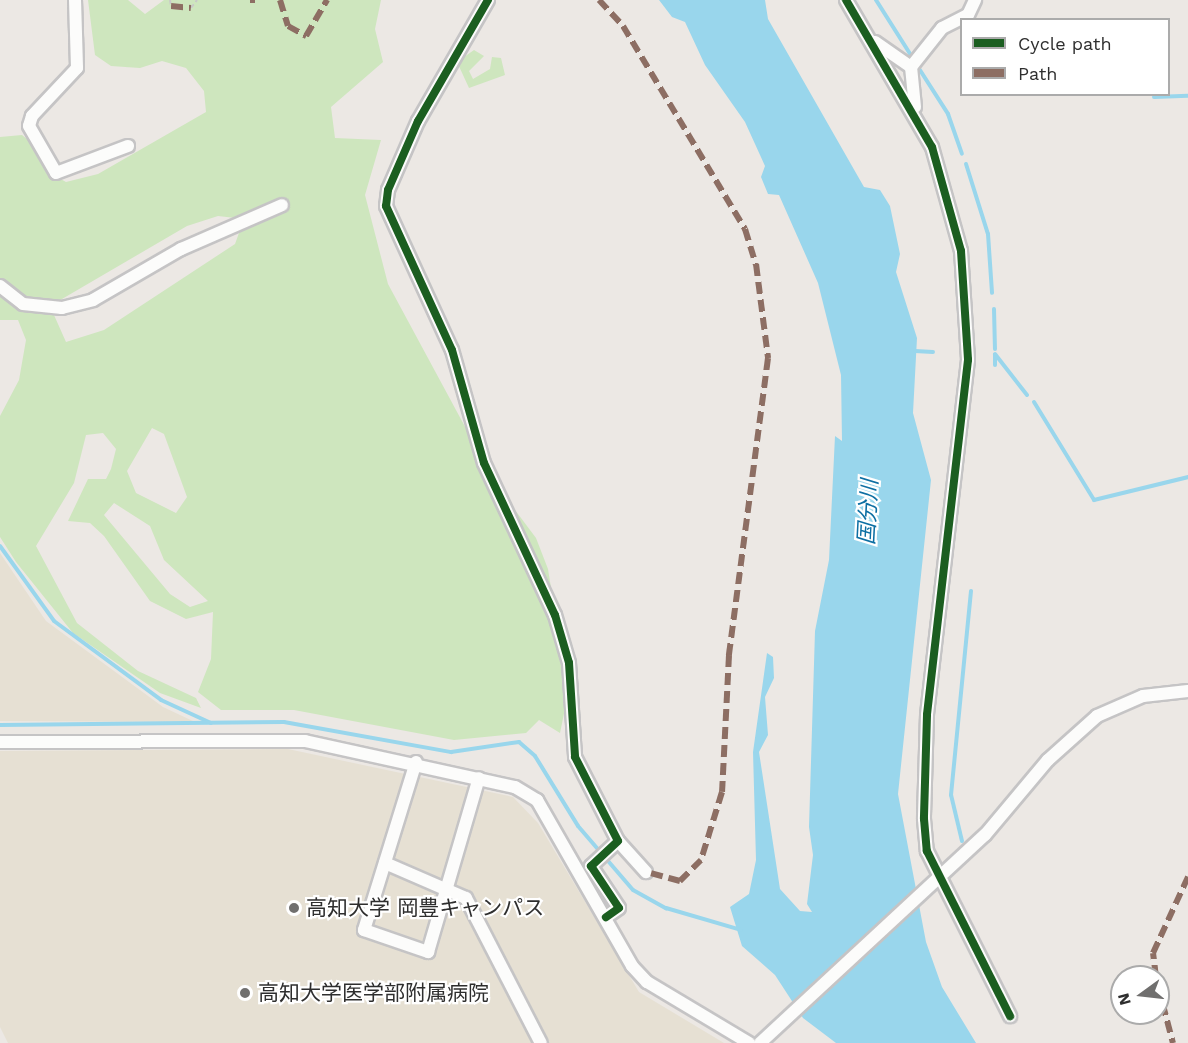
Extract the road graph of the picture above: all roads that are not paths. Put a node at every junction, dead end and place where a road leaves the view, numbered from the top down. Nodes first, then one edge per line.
1 (75, 0) edge
2 (488, 0) edge
3 (846, 0) edge
4 (852, 0) edge
5 (975, 0) edge
6 (855, 14) junction
7 (962, 18) edge
8 (960, 19) edge
9 (869, 38) junction
10 (911, 67) junction
11 (915, 113) junction
12 (128, 146) dead end
13 (282, 205) dead end
14 (0, 286) edge
15 (1188, 692) edge
16 (0, 742) edge
17 (416, 762) junction
18 (479, 778) junction
19 (614, 844) junction
20 (385, 863) junction
21 (646, 872) dead end
22 (936, 876) junction
23 (445, 885) junction
24 (606, 917) junction
25 (1010, 1016) dead end
26 (541, 1043) edge
27 (749, 1043) edge
28 (760, 1043) edge

1 - 12 street
2 - 19 street
3 - 6 street
4 - 6 street
5 - 7 street
6 - 9 street
8 - 10 street
9 - 10 street
9 - 11 street
10 - 11 street
11 - 22 street
13 - 14 street
15 - 22 street
16 - 17 street
17 - 18 street
17 - 20 street
18 - 23 street
18 - 24 street
19 - 21 street
19 - 24 street
20 - 23 street
20 - 23 street
22 - 25 street
22 - 28 street
23 - 26 street
24 - 27 street

